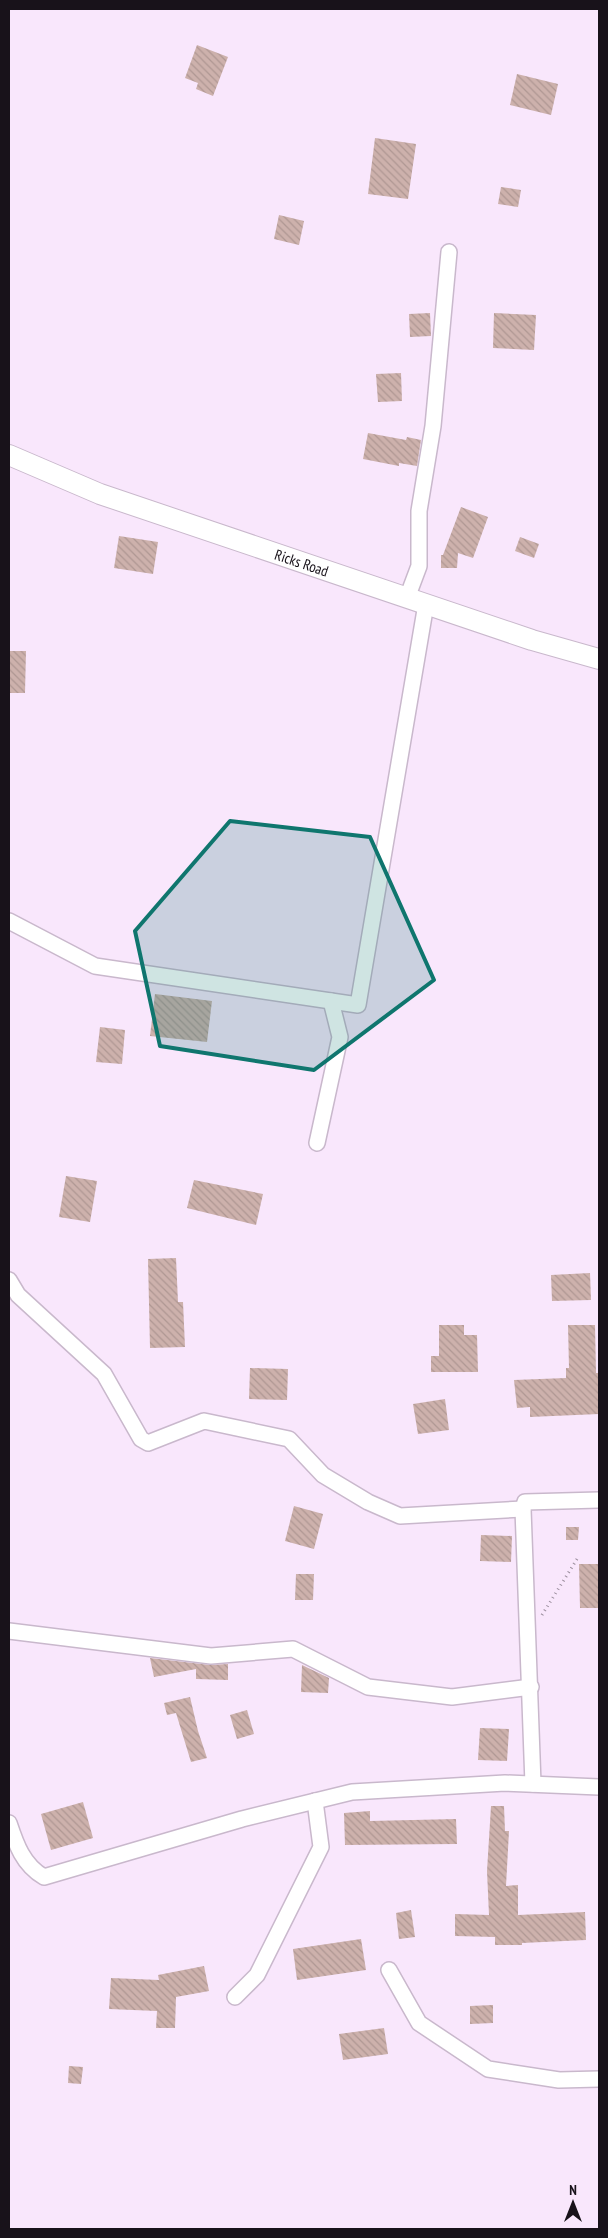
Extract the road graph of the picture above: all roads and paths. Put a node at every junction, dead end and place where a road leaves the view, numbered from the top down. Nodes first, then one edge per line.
1 (449, 252) dead end
2 (9, 455) edge
3 (406, 598) junction
4 (426, 604) junction
5 (599, 659) edge
6 (9, 921) edge
7 (332, 1001) junction
8 (317, 1142) dead end
9 (9, 1280) edge
10 (599, 1500) edge
11 (523, 1509) junction
12 (577, 1559) dead end
13 (9, 1631) edge
14 (529, 1637) junction
15 (530, 1687) junction
16 (533, 1784) junction
17 (599, 1787) edge
18 (315, 1801) junction
19 (9, 1823) edge
20 (389, 1970) dead end
21 (235, 1997) dead end
22 (599, 2079) edge

1 - 3 street
2 - 3 street, Ricks Road
3 - 4 street, Ricks Road
4 - 5 street, Ricks Road
4 - 7 street
6 - 7 street
7 - 8 street
9 - 11 street
10 - 11 street
11 - 14 street
12 - 14 path
13 - 15 street
14 - 15 street
15 - 16 street
16 - 17 street
16 - 18 street
18 - 19 street
18 - 21 street
20 - 22 street

